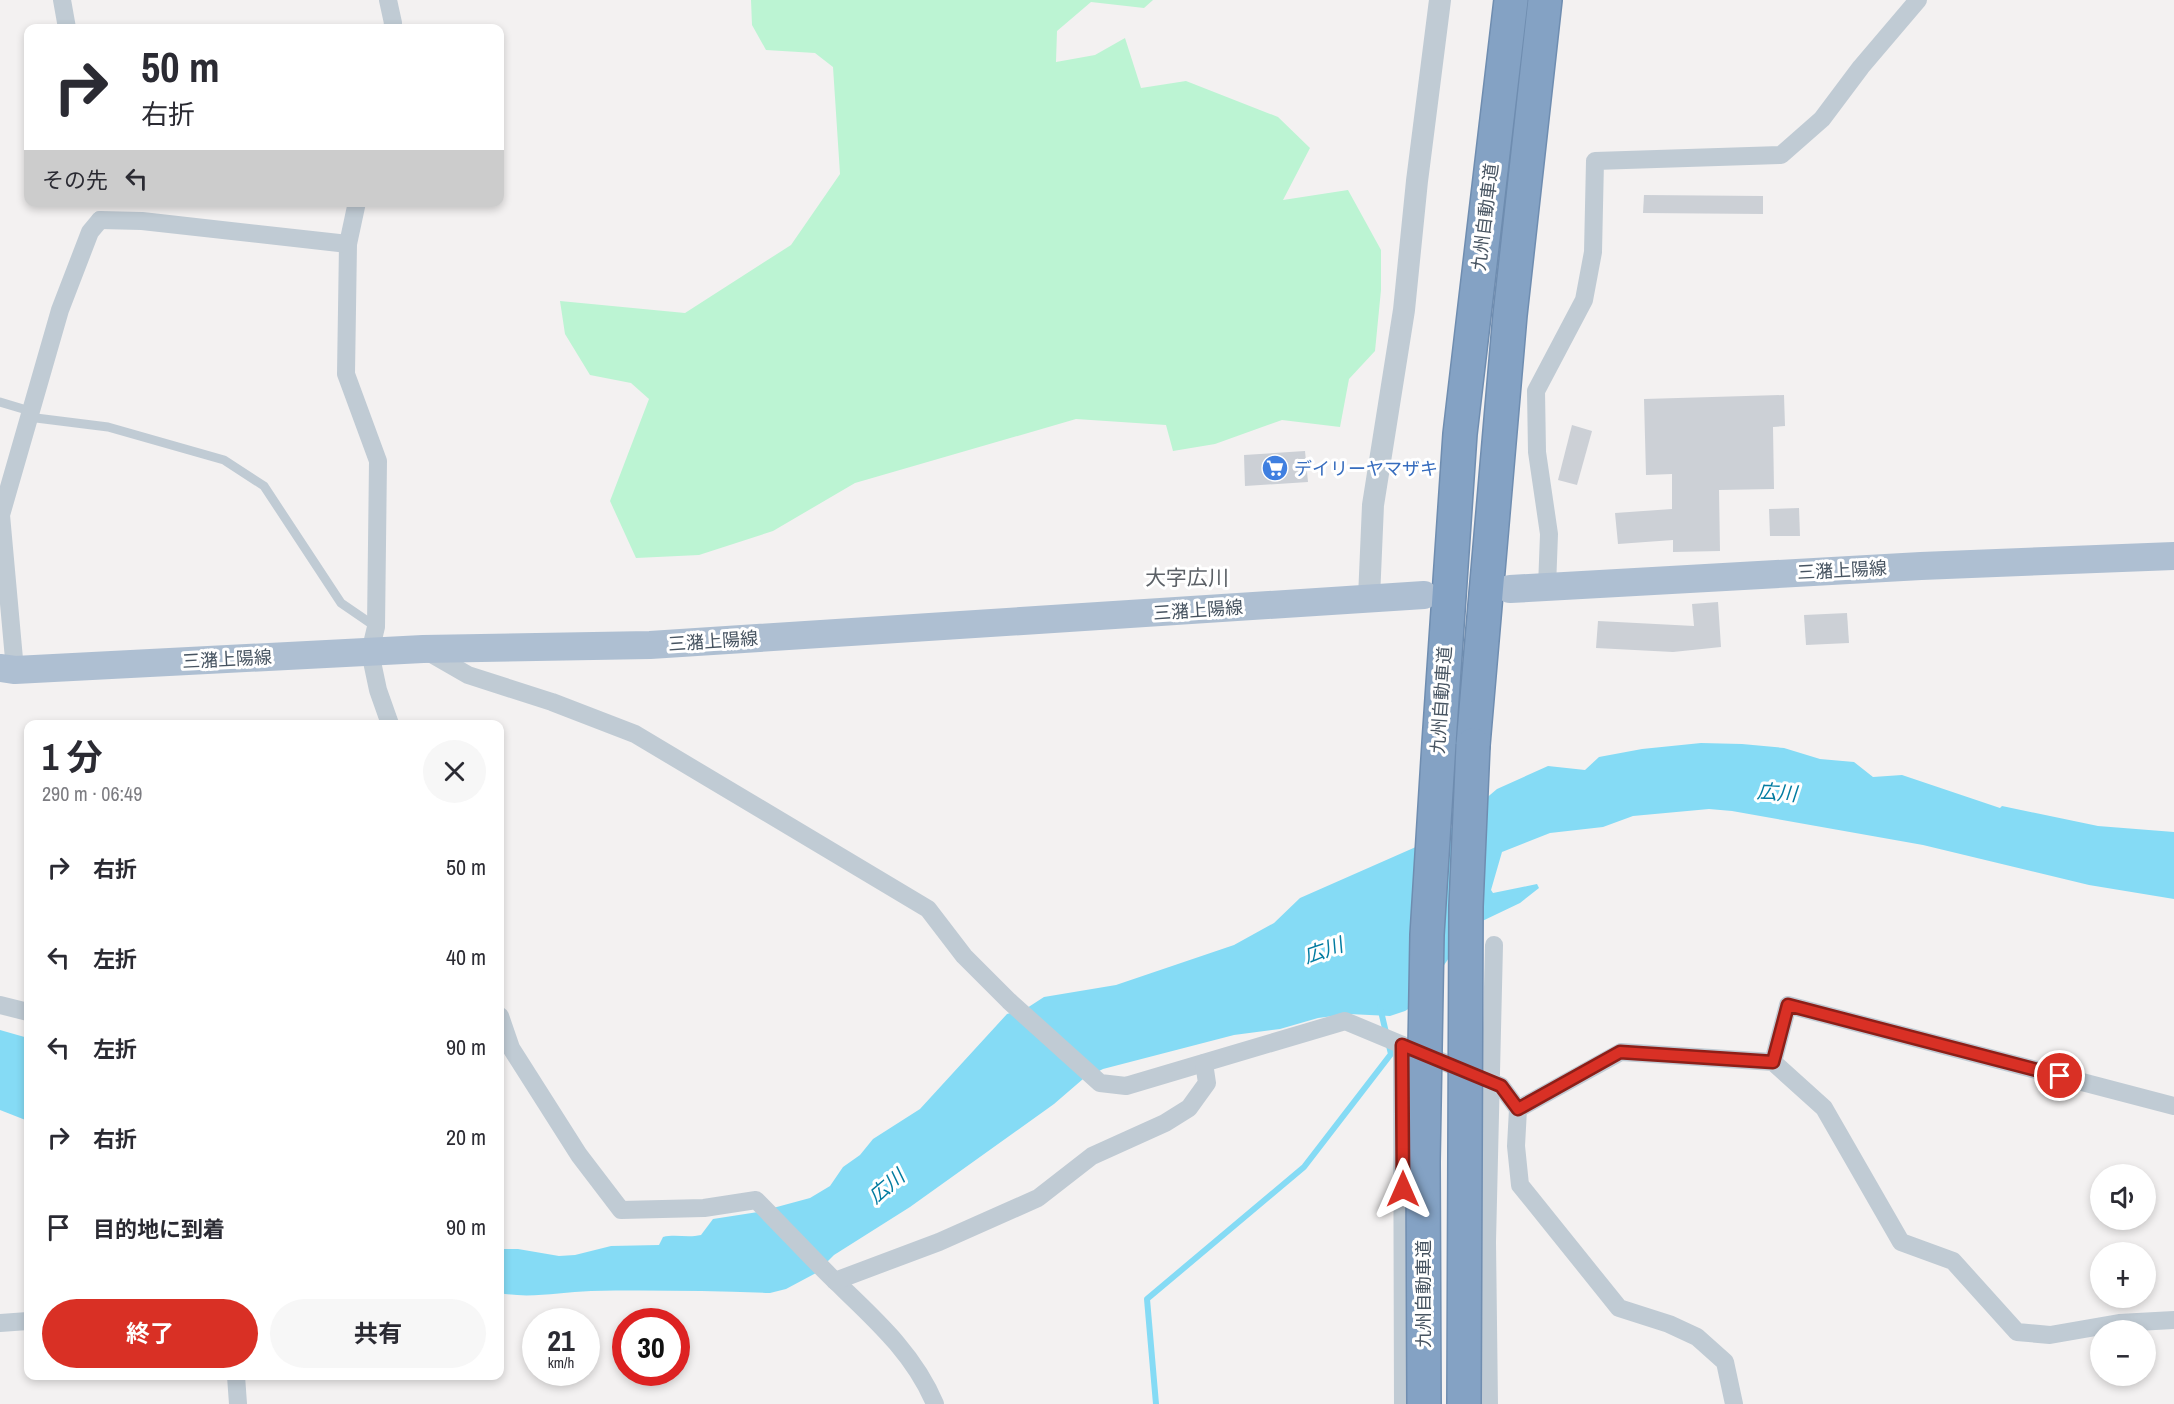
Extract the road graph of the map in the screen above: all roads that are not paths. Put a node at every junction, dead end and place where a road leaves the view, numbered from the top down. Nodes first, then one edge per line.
1 (62, 0) edge
2 (388, 0) edge
3 (1440, 0) edge
4 (1511, 0) edge
5 (1545, 0) edge
6 (1918, 0) edge
7 (66, 24) edge
8 (393, 24) edge
9 (356, 207) edge
10 (99, 211) edge
11 (348, 244) junction
12 (0, 402) edge
13 (29, 414) junction
14 (2174, 556) edge
15 (1547, 587) junction
16 (1510, 589) dead end
17 (1424, 595) dead end
18 (1369, 598) junction
19 (373, 639) junction
20 (423, 649) junction
21 (8, 669) edge
22 (389, 720) edge
23 (1494, 945) dead end
24 (0, 1005) edge
25 (24, 1011) edge
26 (504, 1031) edge
27 (1402, 1045) junction
28 (1773, 1062) junction
29 (1204, 1063) junction
30 (1490, 1082) junction
31 (2174, 1106) edge
32 (1518, 1109) junction
33 (833, 1279) junction
34 (2174, 1320) edge
35 (24, 1321) edge
36 (0, 1323) edge
37 (236, 1380) edge
38 (238, 1404) edge
39 (935, 1404) edge
40 (1403, 1404) edge
41 (1424, 1404) edge
42 (1464, 1404) edge
43 (1489, 1404) edge
44 (1734, 1404) edge

1 - 7 street
2 - 8 street
3 - 18 street
4 - 41 highway, 九州自動車道, bridge
5 - 42 highway, 九州自動車道, bridge
6 - 15 street
9 - 11 street
10 - 11 street
10 - 13 street
11 - 19 street
12 - 13 lane
13 - 19 lane
13 - 21 street
14 - 15 main road, 三潴上陽線
15 - 16 main road, 三潴上陽線
17 - 18 main road, 三潴上陽線
18 - 20 main road, 三潴上陽線
19 - 20 main road, 三潴上陽線
19 - 21 main road, 三潴上陽線
19 - 22 street
20 - 29 street
23 - 30 street
24 - 25 street
26 - 33 street
27 - 29 street
27 - 30 street
27 - 40 street
28 - 31 street
28 - 32 street
28 - 34 street
29 - 33 street
30 - 32 street
30 - 43 street
32 - 44 street
33 - 39 street
35 - 36 street
37 - 38 street

